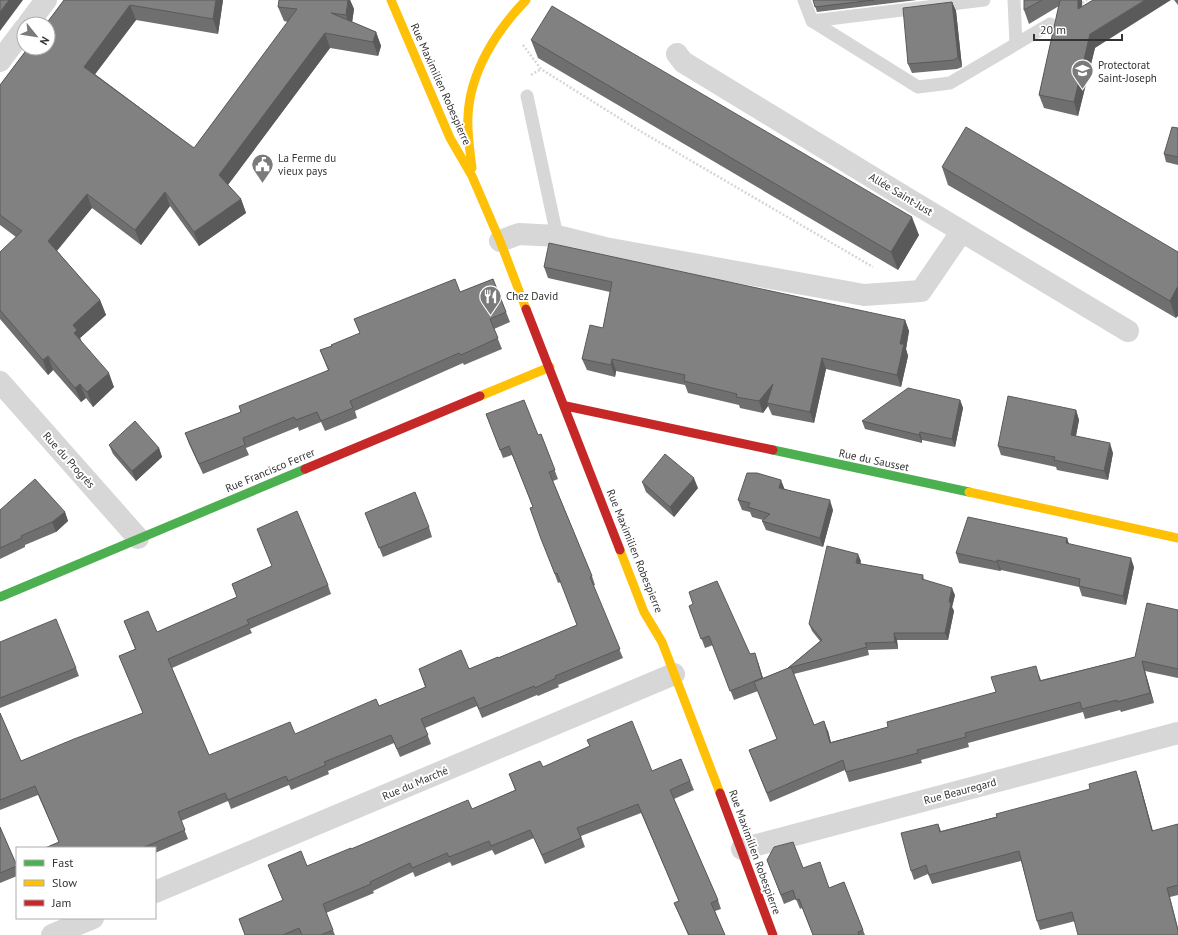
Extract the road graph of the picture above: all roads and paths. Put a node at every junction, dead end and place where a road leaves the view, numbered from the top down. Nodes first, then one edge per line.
1 (46, 0) edge
2 (392, 0) edge
3 (526, 0) edge
4 (534, 0) edge
5 (804, 0) edge
6 (984, 0) edge
7 (1014, 0) edge
8 (518, 7) junction
9 (34, 16) edge
10 (812, 21) junction
11 (1050, 24) dead end
12 (16, 40) edge
13 (522, 44) dead end
14 (1016, 44) junction
15 (677, 54) dead end
16 (0, 61) edge
17 (527, 96) dead end
18 (472, 176) junction
19 (962, 231) junction
20 (557, 236) junction
21 (500, 240) junction
22 (874, 267) edge
23 (1128, 331) dead end
24 (550, 367) junction
25 (0, 382) edge
26 (566, 406) junction
27 (138, 538) junction
28 (1178, 538) edge
29 (0, 597) edge
30 (674, 674) junction
31 (1178, 733) edge
32 (742, 849) junction
33 (156, 892) edge
34 (91, 919) edge
35 (52, 935) edge
36 (773, 935) edge

1 - 9 street
2 - 18 street, Rue Maximilien Robespierre
3 - 8 street, Rue Maximilien Robespierre
4 - 8 street, Rue Maximilien Robespierre
5 - 10 lane
6 - 10 lane
7 - 14 lane
8 - 18 street, Rue Maximilien Robespierre
10 - 14 lane
11 - 14 lane
12 - 16 street
13 - 22 path
15 - 19 street, Allée Saint-Just
17 - 20 lane
18 - 21 street, Rue Maximilien Robespierre
19 - 20 street
19 - 23 street, Allée Saint-Just
20 - 21 street
21 - 24 street, Rue Maximilien Robespierre
24 - 26 street, Rue Maximilien Robespierre
24 - 27 street, Rue Francisco Ferrer
25 - 27 street, Rue du Progrès
26 - 28 street, Rue du Sausset
26 - 30 street, Rue Maximilien Robespierre
27 - 29 street, Rue Francisco Ferrer
30 - 32 street, Rue Maximilien Robespierre
30 - 33 street, Rue du Marché
31 - 32 street, Rue Beauregard
32 - 36 street, Rue Maximilien Robespierre
34 - 35 street

